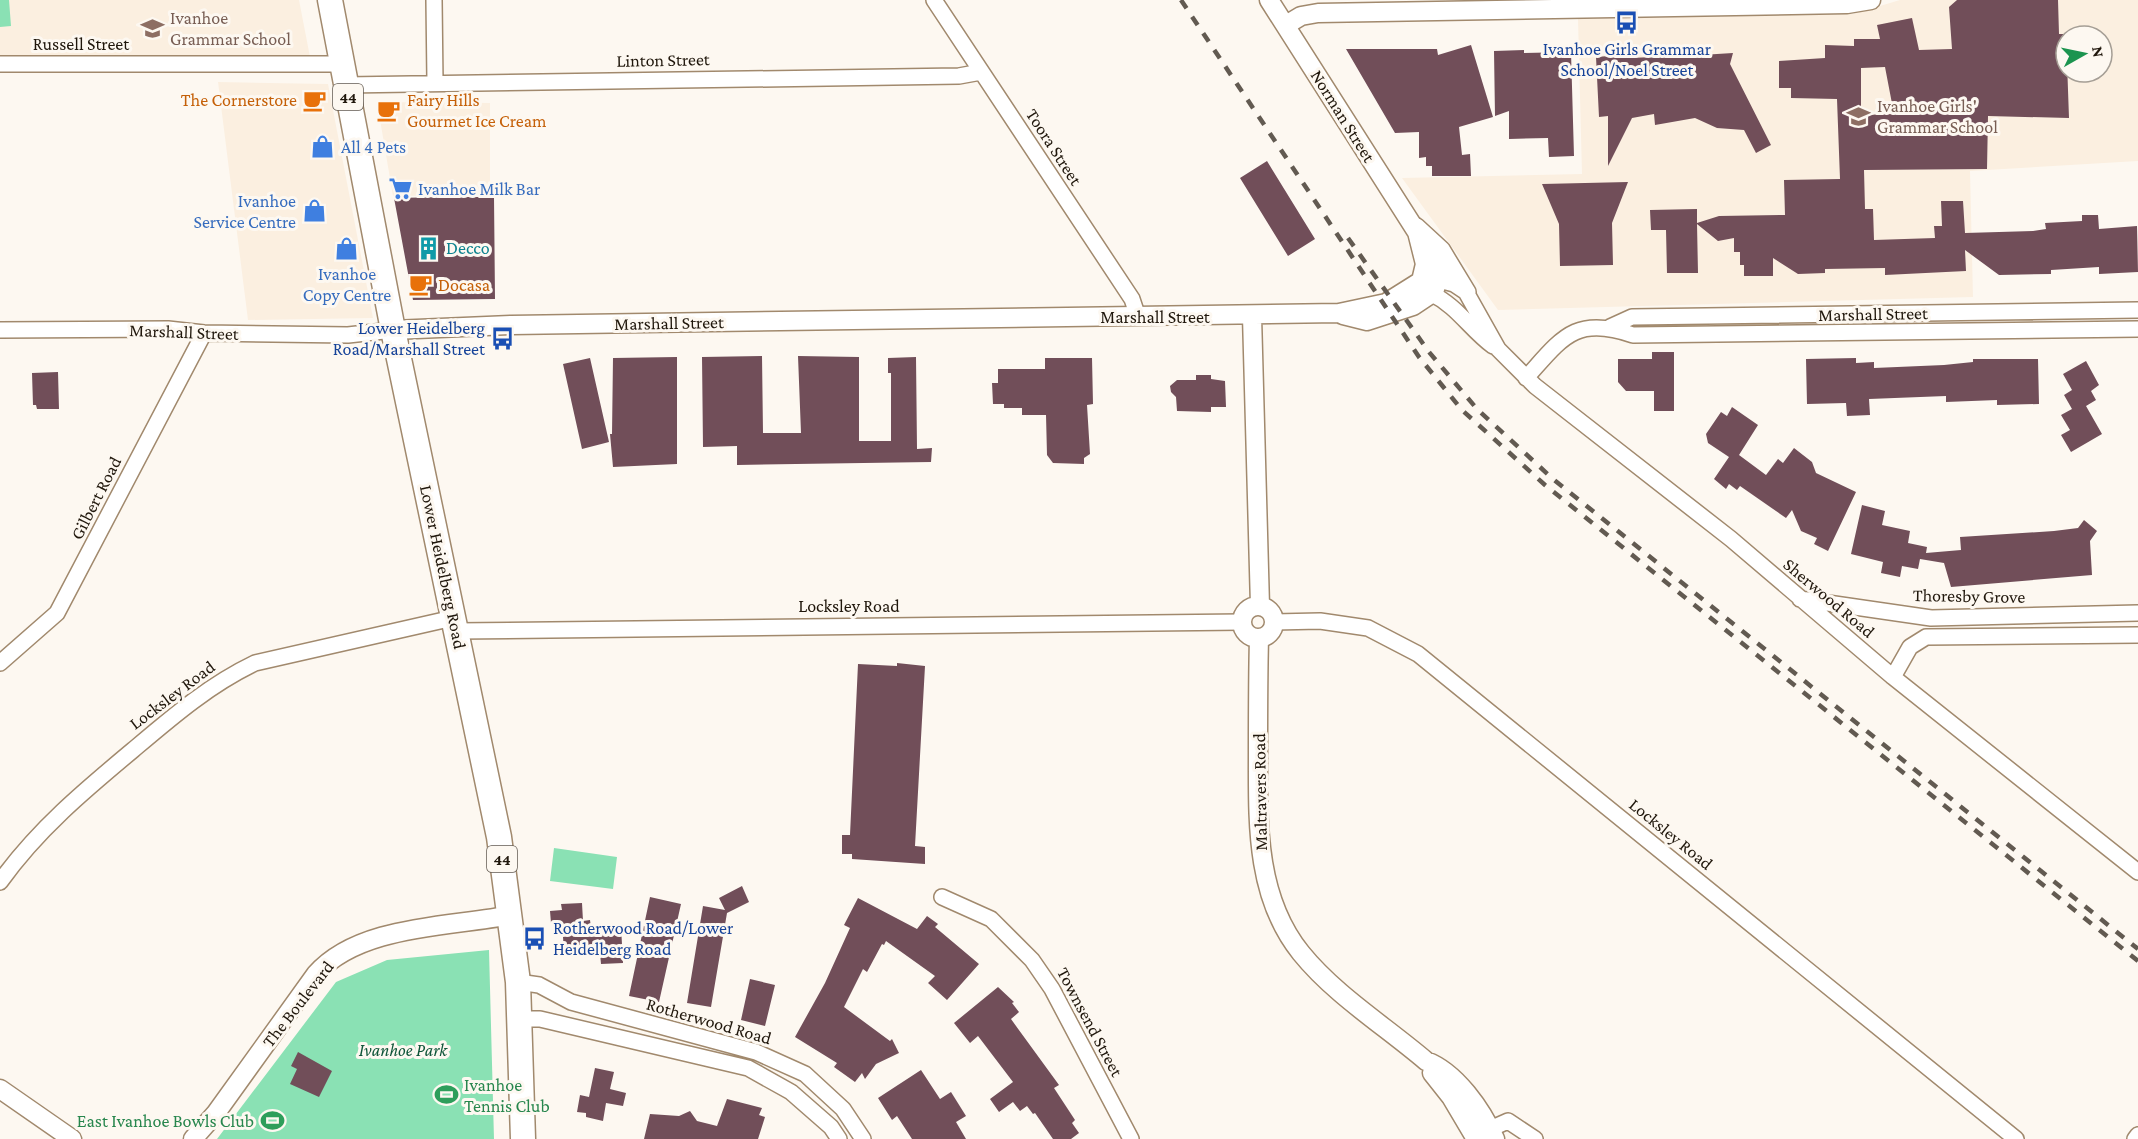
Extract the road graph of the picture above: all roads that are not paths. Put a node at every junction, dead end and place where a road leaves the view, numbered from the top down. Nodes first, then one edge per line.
1 (330, 0) edge
2 (434, 0) edge
3 (934, 0) edge
4 (1269, 0) edge
5 (1871, 0) edge
6 (1286, 25) junction
7 (0, 64) edge
8 (981, 72) junction
9 (344, 75) junction
10 (435, 82) junction
11 (1412, 225) junction
12 (1431, 284) junction
13 (1476, 307) junction
14 (2138, 310) edge
15 (1252, 316) junction
16 (1138, 317) junction
17 (1610, 327) junction
18 (2138, 329) edge
19 (0, 330) edge
20 (393, 330) junction
21 (204, 333) junction
22 (1498, 349) junction
23 (1526, 378) junction
24 (1800, 599) junction
25 (1260, 606) junction
26 (2138, 613) edge
27 (1242, 622) junction
28 (1274, 622) junction
29 (455, 625) junction
30 (2138, 636) edge
31 (1259, 638) junction
32 (0, 663) edge
33 (1893, 677) junction
34 (2138, 872) edge
35 (0, 882) edge
36 (942, 897) dead end
37 (511, 915) junction
38 (518, 982) junction
39 (520, 1019) junction
40 (0, 1089) edge
41 (2138, 1135) edge
42 (1487, 1136) edge
43 (72, 1139) edge
44 (193, 1139) edge
45 (523, 1139) edge
46 (839, 1139) edge
47 (863, 1139) edge
48 (1131, 1139) edge
49 (1535, 1139) edge
50 (2016, 1139) edge
51 (2135, 1139) edge

1 - 9 main road, Lower Heidelberg Road / 44
2 - 10 street
3 - 8 street, Toora Street
4 - 6 street, Norman Street
5 - 6 street
6 - 11 street, Norman Street
7 - 9 street, Russell Street
8 - 10 street, Linton Street
8 - 16 street, Toora Street
9 - 10 street, Linton Street
9 - 20 main road, Lower Heidelberg Road / 44
11 - 12 street, Norman Street
11 - 13 street
12 - 13 street, Sherwood Road
12 - 15 street, Marshall Street
12 - 22 street, Sherwood Road
13 - 22 street, Sherwood Road
14 - 17 street, Marshall Street
15 - 16 street, Marshall Street
15 - 25 street
16 - 20 street, Marshall Street
17 - 18 street, Marshall Street
17 - 23 street, Marshall Street
19 - 21 street, Marshall Street
20 - 21 street, Marshall Street
20 - 29 main road, Lower Heidelberg Road / 44
21 - 32 street, Gilbert Road
22 - 23 street, Sherwood Road
23 - 24 street, Sherwood Road
24 - 26 street, Thoresby Grove
24 - 33 street, Sherwood Road
25 - 27 street
25 - 28 street
27 - 29 street, Locksley Road
27 - 31 street
28 - 31 street
28 - 50 street, Locksley Road
29 - 35 street, Locksley Road
29 - 37 main road, Lower Heidelberg Road / 44
30 - 33 street
31 - 42 street, Maltravers Road
33 - 34 street, Sherwood Road
36 - 48 street, Townsend Street
37 - 38 main road, Lower Heidelberg Road / 44
37 - 44 street, The Boulevard
38 - 39 main road, Lower Heidelberg Road / 44
38 - 47 street, Rotherwood Road
39 - 45 main road, Lower Heidelberg Road / 44
39 - 46 street, Rotherwood Road
40 - 43 street
41 - 51 street
42 - 49 street

